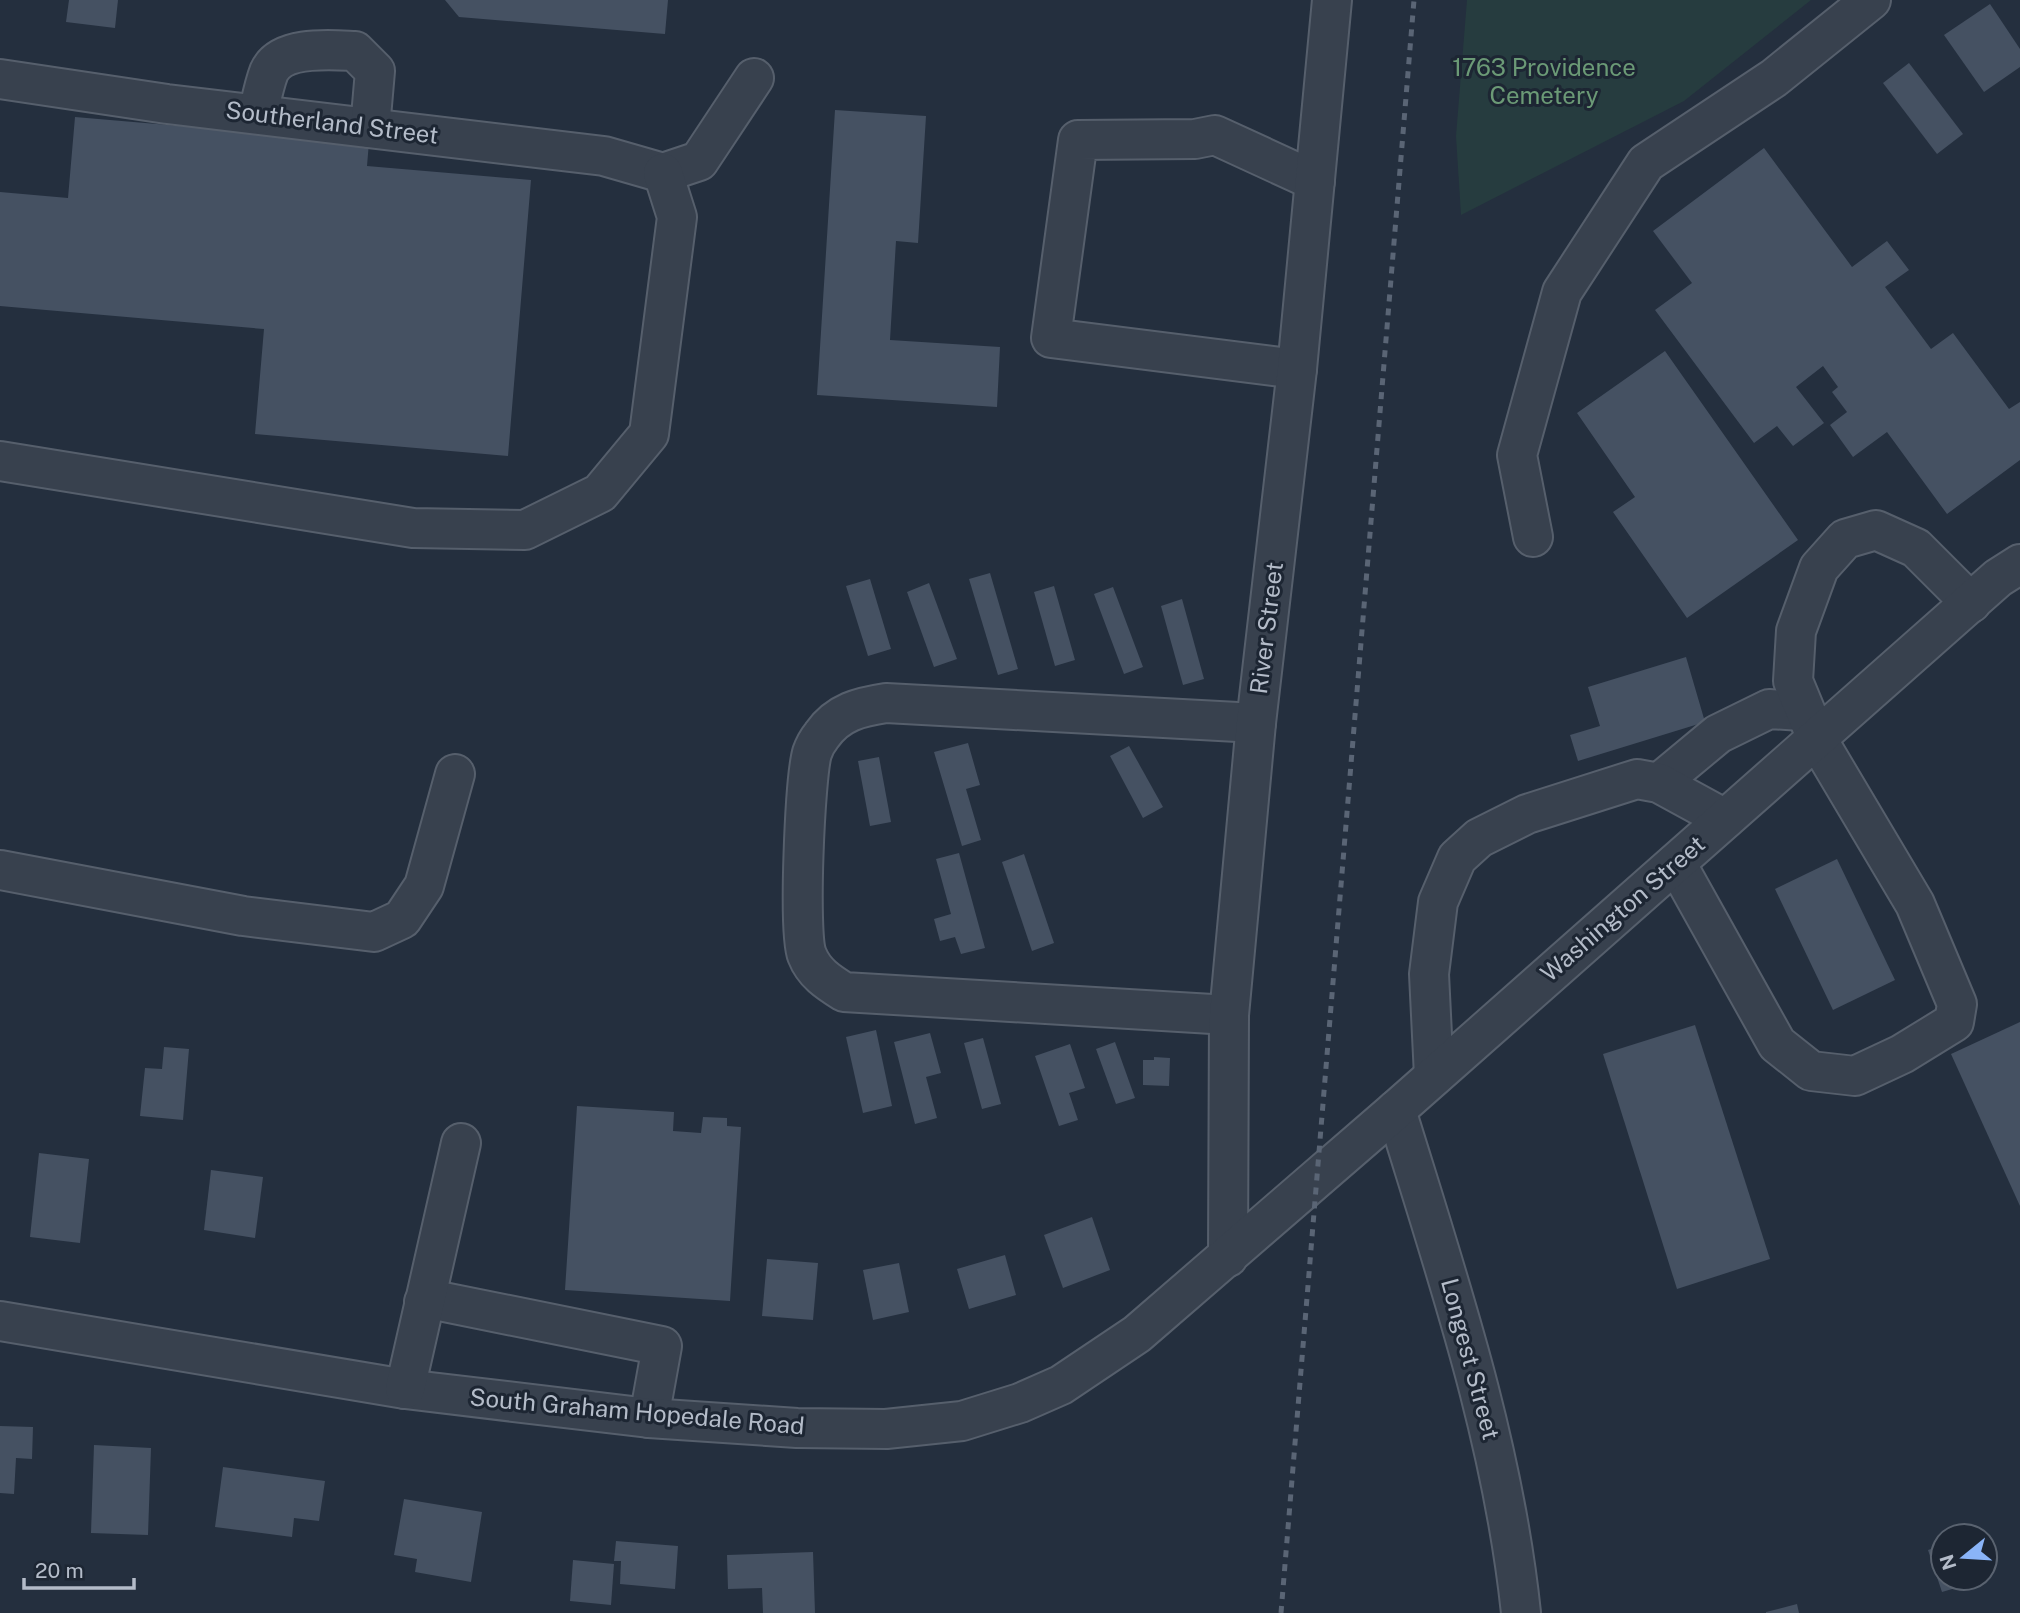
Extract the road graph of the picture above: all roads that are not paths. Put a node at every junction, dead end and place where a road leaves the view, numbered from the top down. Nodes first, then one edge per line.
1 (1332, 0) edge
2 (1871, 0) edge
3 (754, 78) dead end
4 (0, 79) edge
5 (258, 114) junction
6 (370, 128) junction
7 (663, 173) junction
8 (1315, 181) junction
9 (1297, 369) junction
10 (0, 461) edge
11 (1533, 537) dead end
12 (2020, 564) edge
13 (1971, 603) junction
14 (1256, 723) junction
15 (1810, 725) junction
16 (455, 774) dead end
17 (1659, 783) junction
18 (1725, 819) junction
19 (1676, 863) junction
20 (0, 870) edge
21 (1229, 1015) junction
22 (1434, 1076) junction
23 (1396, 1110) junction
24 (461, 1143) dead end
25 (1228, 1257) junction
26 (424, 1302) junction
27 (0, 1321) edge
28 (405, 1389) junction
29 (649, 1418) junction
30 (1521, 1613) edge

1 - 8 street, River Street
2 - 11 street
3 - 7 street
4 - 5 street, Southerland Street
5 - 6 street, Southerland Street
5 - 6 street
6 - 7 street, Southerland Street
7 - 10 street
8 - 9 street, River Street
8 - 9 street
9 - 14 street, River Street
12 - 13 street, Washington Street
13 - 15 street, Washington Street
13 - 15 street
14 - 21 street, River Street
14 - 21 street
15 - 17 street
15 - 18 street, Washington Street
15 - 19 street
16 - 20 street
17 - 18 street
17 - 22 street
18 - 19 street, Washington Street
19 - 22 street, Washington Street
21 - 25 street, River Street
22 - 23 street, Washington Street
23 - 25 street, Washington Street
23 - 30 street, Longest Street
24 - 26 street
25 - 29 street, South Graham Hopedale Road
26 - 28 street
26 - 29 street
27 - 28 street, South Graham Hopedale Road
28 - 29 street, South Graham Hopedale Road

